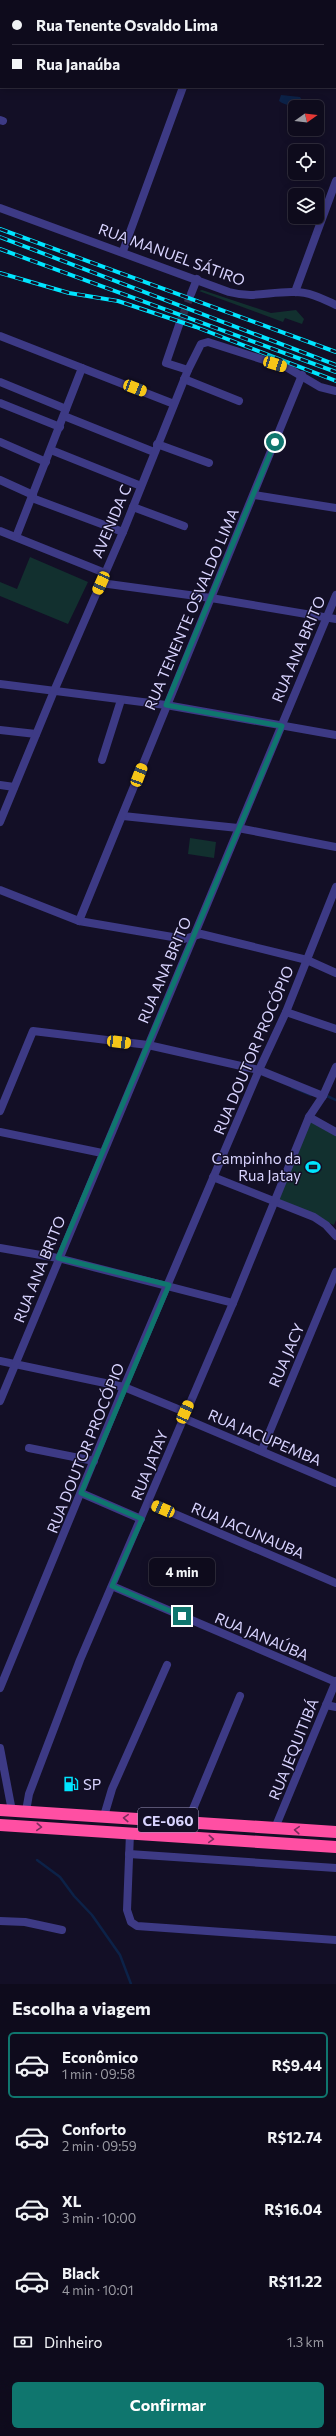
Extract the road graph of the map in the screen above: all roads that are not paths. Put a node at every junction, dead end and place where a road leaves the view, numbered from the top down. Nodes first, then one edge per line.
1 (183, 88) edge
2 (336, 181) edge
3 (0, 208) edge
4 (123, 251) junction
5 (197, 279) junction
6 (295, 292) junction
7 (191, 294) tunnel mouth
8 (336, 305) edge
9 (179, 325) tunnel mouth
10 (0, 336) edge
11 (82, 368) junction
12 (188, 370) junction
13 (302, 375) junction
14 (184, 379) junction
15 (0, 382) edge
16 (336, 391) edge
17 (239, 402) dead end
18 (0, 403) edge
19 (174, 404) junction
20 (65, 412) junction
21 (60, 427) junction
22 (0, 442) edge
23 (156, 448) junction
24 (51, 450) junction
25 (46, 462) junction
26 (209, 464) dead end
27 (0, 480) edge
28 (141, 486) junction
29 (254, 495) junction
30 (33, 497) junction
31 (133, 506) junction
32 (336, 508) edge
33 (184, 526) dead end
34 (0, 531) edge
35 (123, 532) junction
36 (16, 537) junction
37 (105, 573) junction
38 (101, 583) junction
39 (336, 595) edge
40 (211, 598) junction
41 (326, 618) junction
42 (336, 619) edge
43 (0, 684) edge
44 (54, 691) junction
45 (121, 700) junction
46 (166, 705) junction
47 (282, 726) junction
48 (0, 730) edge
49 (36, 734) junction
50 (336, 735) edge
51 (102, 760) dead end
52 (0, 785) edge
53 (14, 787) junction
54 (123, 816) junction
55 (0, 822) edge
56 (238, 828) junction
57 (336, 847) edge
58 (336, 887) edge
59 (0, 890) edge
60 (79, 921) junction
61 (194, 937) junction
62 (307, 960) junction
63 (336, 973) edge
64 (286, 1012) junction
65 (336, 1028) edge
66 (148, 1045) junction
67 (336, 1067) edge
68 (259, 1070) junction
69 (323, 1096) junction
70 (0, 1111) edge
71 (309, 1117) junction
72 (0, 1132) edge
73 (336, 1132) edge
74 (102, 1153) junction
75 (213, 1177) junction
76 (273, 1201) junction
77 (336, 1236) edge
78 (0, 1248) edge
79 (58, 1258) junction
80 (336, 1272) edge
81 (169, 1285) junction
82 (233, 1303) junction
83 (0, 1361) edge
84 (15, 1363) junction
85 (124, 1387) junction
86 (0, 1401) edge
87 (184, 1415) junction
88 (29, 1448) dead end
89 (262, 1450) junction
90 (94, 1461) junction
91 (335, 1480) edge
92 (81, 1493) junction
93 (149, 1503) junction
94 (142, 1519) junction
95 (336, 1583) edge
96 (112, 1586) junction
97 (167, 1665) dead end
98 (336, 1682) edge
99 (0, 1688) edge
100 (240, 1696) dead end
101 (326, 1706) junction
102 (336, 1707) edge
103 (0, 1748) edge
104 (6, 1810) edge
105 (26, 1811) junction
106 (104, 1816) junction
107 (188, 1822) junction
108 (0, 1825) edge
109 (275, 1828) junction
110 (336, 1832) edge
111 (130, 1833) junction
112 (336, 1847) edge
113 (129, 1854) junction
114 (336, 1868) edge
115 (0, 1921) edge
116 (62, 1930) dead end
117 (336, 1940) edge

1 - 4 street
2 - 6 street
3 - 4 street, RUA MANUEL SÁTIRO
4 - 5 street, RUA MANUEL SÁTIRO
5 - 6 street, RUA MANUEL SÁTIRO
5 - 7 street
6 - 8 street, RUA MANUEL SÁTIRO
9 - 12 street
10 - 11 street
11 - 19 street
11 - 20 street
12 - 13 street, AVENIDA C
12 - 14 street, AVENIDA C
13 - 16 street
13 - 29 street, RUA TENENTE OSVALDO LIMA
14 - 17 street
14 - 19 street, AVENIDA C
15 - 20 street
18 - 21 street
19 - 23 street, AVENIDA C
20 - 21 street
20 - 23 street
21 - 24 street
22 - 25 street
23 - 26 street
23 - 28 street, AVENIDA C
24 - 25 street
24 - 28 street
25 - 30 street
27 - 30 street
28 - 31 street, AVENIDA C
29 - 32 street
29 - 40 street, RUA TENENTE OSVALDO LIMA
30 - 35 street
30 - 36 street
31 - 33 street
31 - 35 street, AVENIDA C
34 - 36 street
35 - 37 street, AVENIDA C
36 - 37 street
37 - 38 street, AVENIDA C
38 - 40 street
38 - 44 street, AVENIDA C
39 - 41 street, RUA ANA BRITO
40 - 41 street
40 - 46 street, RUA TENENTE OSVALDO LIMA
41 - 42 street
41 - 47 street, RUA ANA BRITO
43 - 44 street
44 - 45 street
44 - 49 street, AVENIDA C
45 - 46 street
45 - 51 street
46 - 47 street
46 - 54 street, RUA TENENTE OSVALDO LIMA
47 - 50 street
47 - 56 street, RUA ANA BRITO
48 - 49 street
49 - 53 street, AVENIDA C
52 - 53 street
53 - 55 street, AVENIDA C
54 - 56 street
54 - 60 street, RUA TENENTE OSVALDO LIMA
56 - 57 street
56 - 61 street, RUA ANA BRITO
58 - 62 street, RUA DOUTOR PROCÓPIO
59 - 60 street
60 - 61 street
61 - 62 street
61 - 66 street, RUA ANA BRITO
62 - 63 street
62 - 64 street, RUA DOUTOR PROCÓPIO
64 - 65 street
64 - 68 street, RUA DOUTOR PROCÓPIO
66 - 68 street
66 - 70 street
66 - 74 street, RUA ANA BRITO
67 - 69 street, RUA JATAY
68 - 69 street
68 - 75 street, RUA DOUTOR PROCÓPIO
69 - 71 street, RUA JATAY
71 - 73 street
71 - 76 street, RUA JATAY
72 - 74 street
74 - 79 street, RUA ANA BRITO
75 - 76 street
75 - 81 street, RUA DOUTOR PROCÓPIO
76 - 77 street
76 - 82 street, RUA JATAY
78 - 79 street
79 - 81 street
79 - 84 street, RUA ANA BRITO
80 - 89 street, RUA JACY
81 - 82 street
81 - 85 street, RUA DOUTOR PROCÓPIO
82 - 87 street, RUA JATAY
83 - 84 street, RUA JACUPEMBA
84 - 85 street, RUA JACUPEMBA
84 - 86 street, RUA ANA BRITO
85 - 87 street, RUA JACUPEMBA
85 - 90 street, RUA DOUTOR PROCÓPIO
87 - 89 street, RUA JACUPEMBA
87 - 93 street, RUA JATAY
88 - 90 street
89 - 91 street, RUA JACUPEMBA
90 - 92 street, RUA DOUTOR PROCÓPIO
92 - 94 street
92 - 99 street, RUA DOUTOR PROCÓPIO
93 - 94 street, RUA JATAY
93 - 95 street, RUA JACUNAUBA
94 - 96 street, RUA JATAY
96 - 98 street, RUA JANAÚBA
96 - 105 street, RUA JATAY
97 - 106 street
98 - 101 street, RUA JEQUITIBÁ
100 - 107 street
101 - 102 street
101 - 109 street, RUA JEQUITIBÁ
103 - 104 street
104 - 105 highway, CE-060
105 - 106 highway, CE-060
107 -> 106 highway, CE-060
107 - 109 highway, CE-060
108 -> 111 highway, CE-060
110 -> 109 highway, CE-060
111 -> 112 highway, CE-060
111 - 113 street
113 - 114 street
113 - 117 street
115 - 116 street

